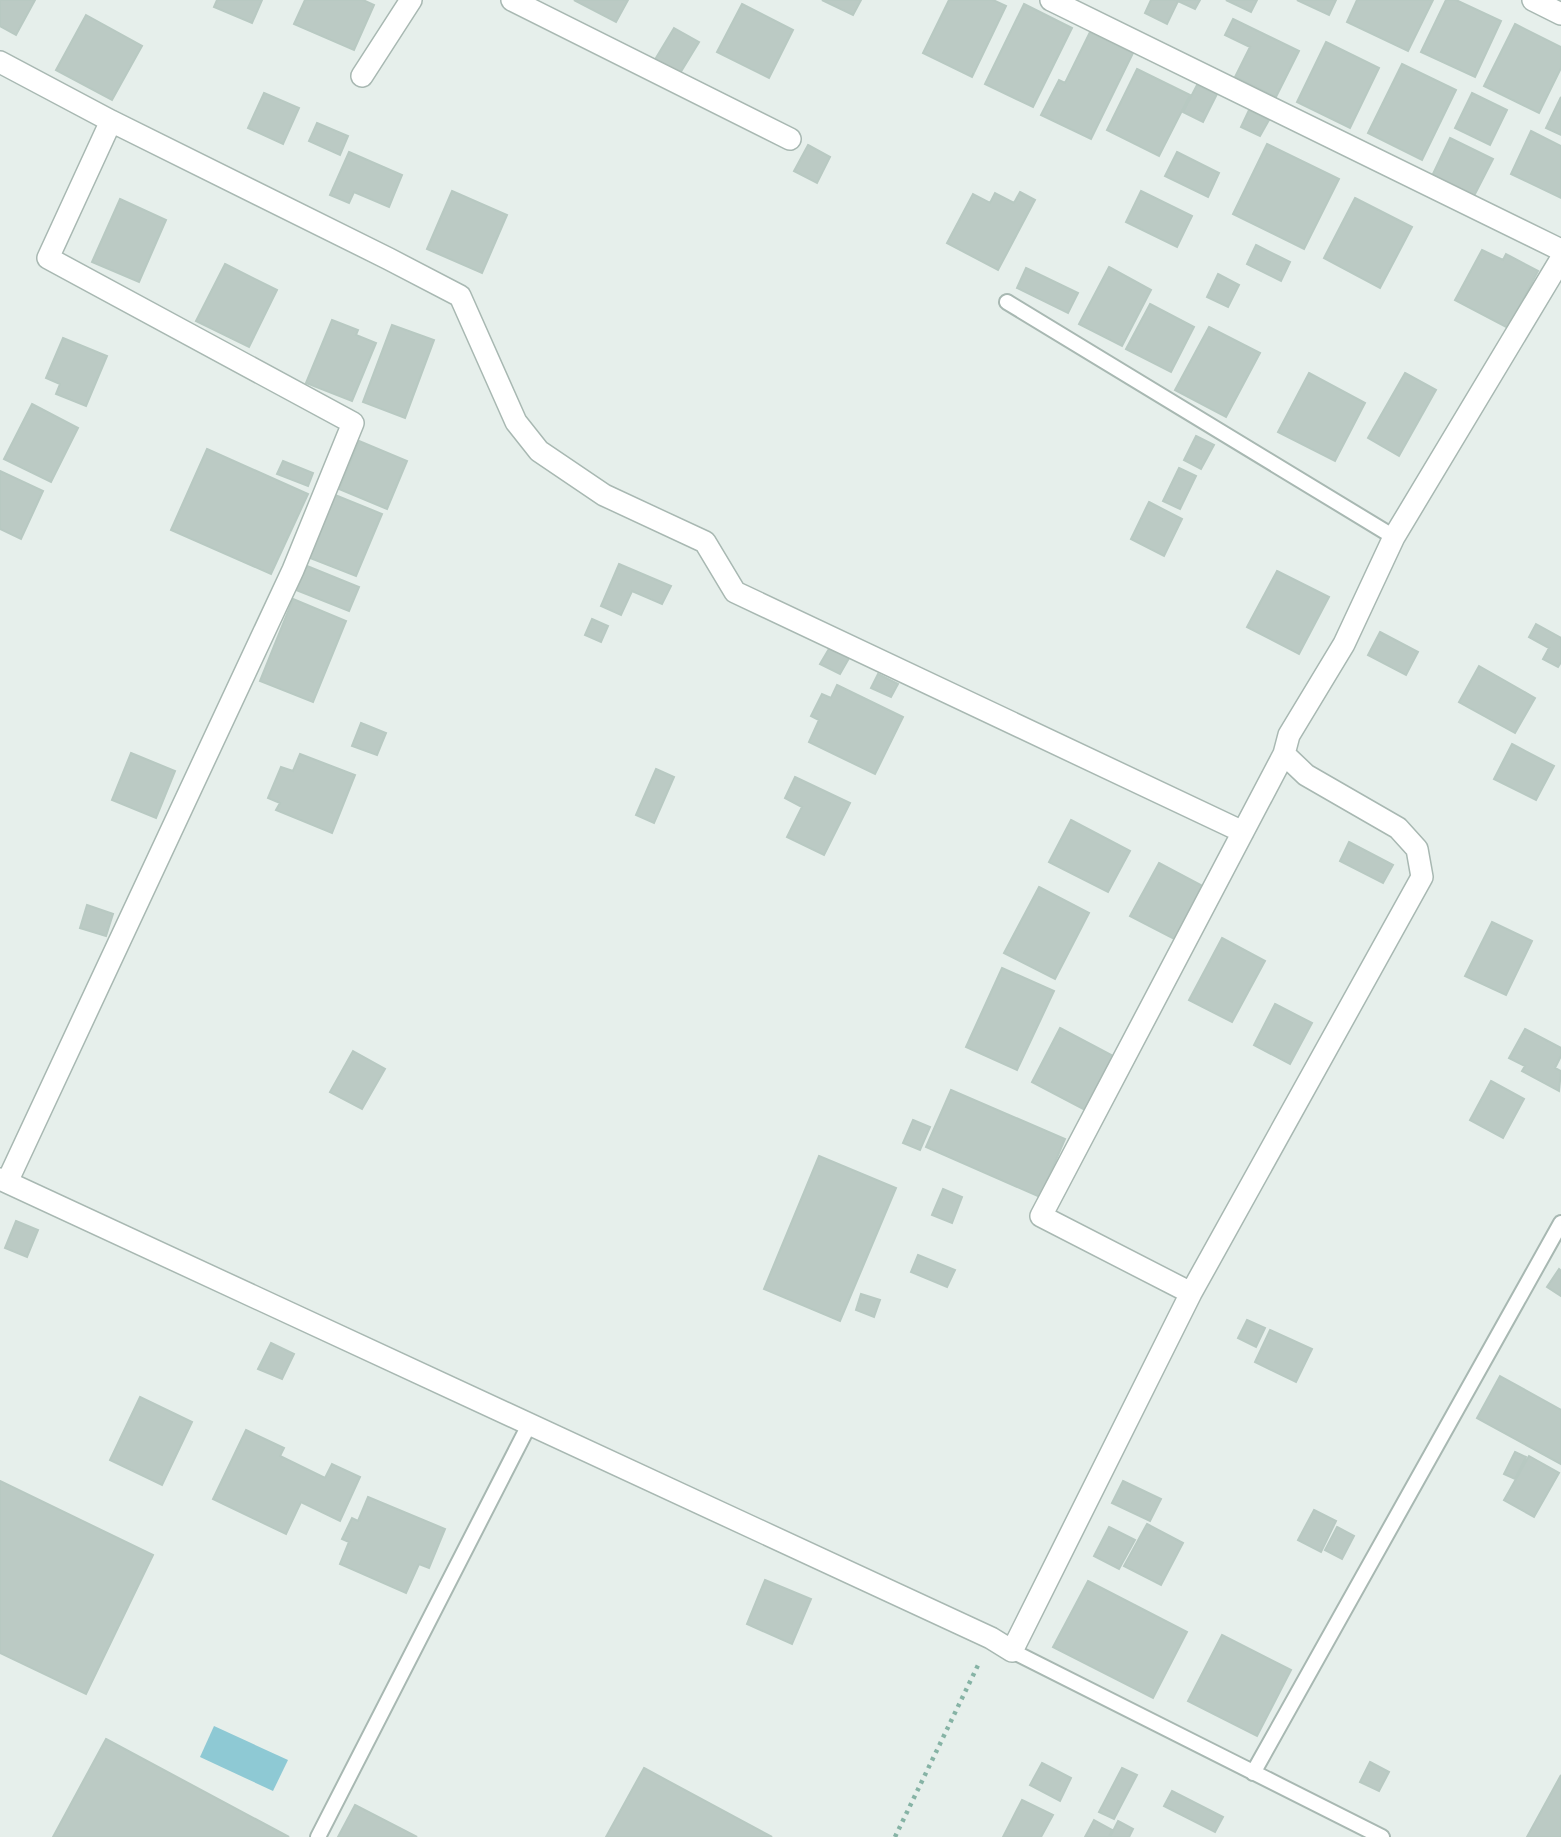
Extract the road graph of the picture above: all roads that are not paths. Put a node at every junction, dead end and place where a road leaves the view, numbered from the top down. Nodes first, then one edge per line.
1 (411, 0) edge
2 (512, 0) edge
3 (1051, 0) edge
4 (1533, 0) edge
5 (1561, 14) edge
6 (0, 62) edge
7 (362, 76) dead end
8 (111, 121) junction
9 (790, 139) dead end
10 (1561, 250) edge
11 (1561, 259) edge
12 (1007, 302) dead end
13 (1394, 537) junction
14 (1283, 754) junction
15 (1243, 832) junction
16 (3, 1180) edge
17 (1561, 1223) edge
18 (1191, 1293) junction
19 (530, 1423) junction
20 (1012, 1651) junction
21 (1253, 1773) junction
22 (318, 1837) edge
23 (1382, 1837) edge

1 - 7 street
2 - 9 street
3 - 10 street
4 - 5 street
6 - 8 street
8 - 15 street
8 - 16 street
11 - 13 street
12 - 13 lane
13 - 14 street
14 - 15 street
14 - 18 street
15 - 18 street
16 - 19 street
17 - 21 lane
18 - 20 street
19 - 20 street
19 - 22 lane
20 - 21 lane
21 - 23 lane

